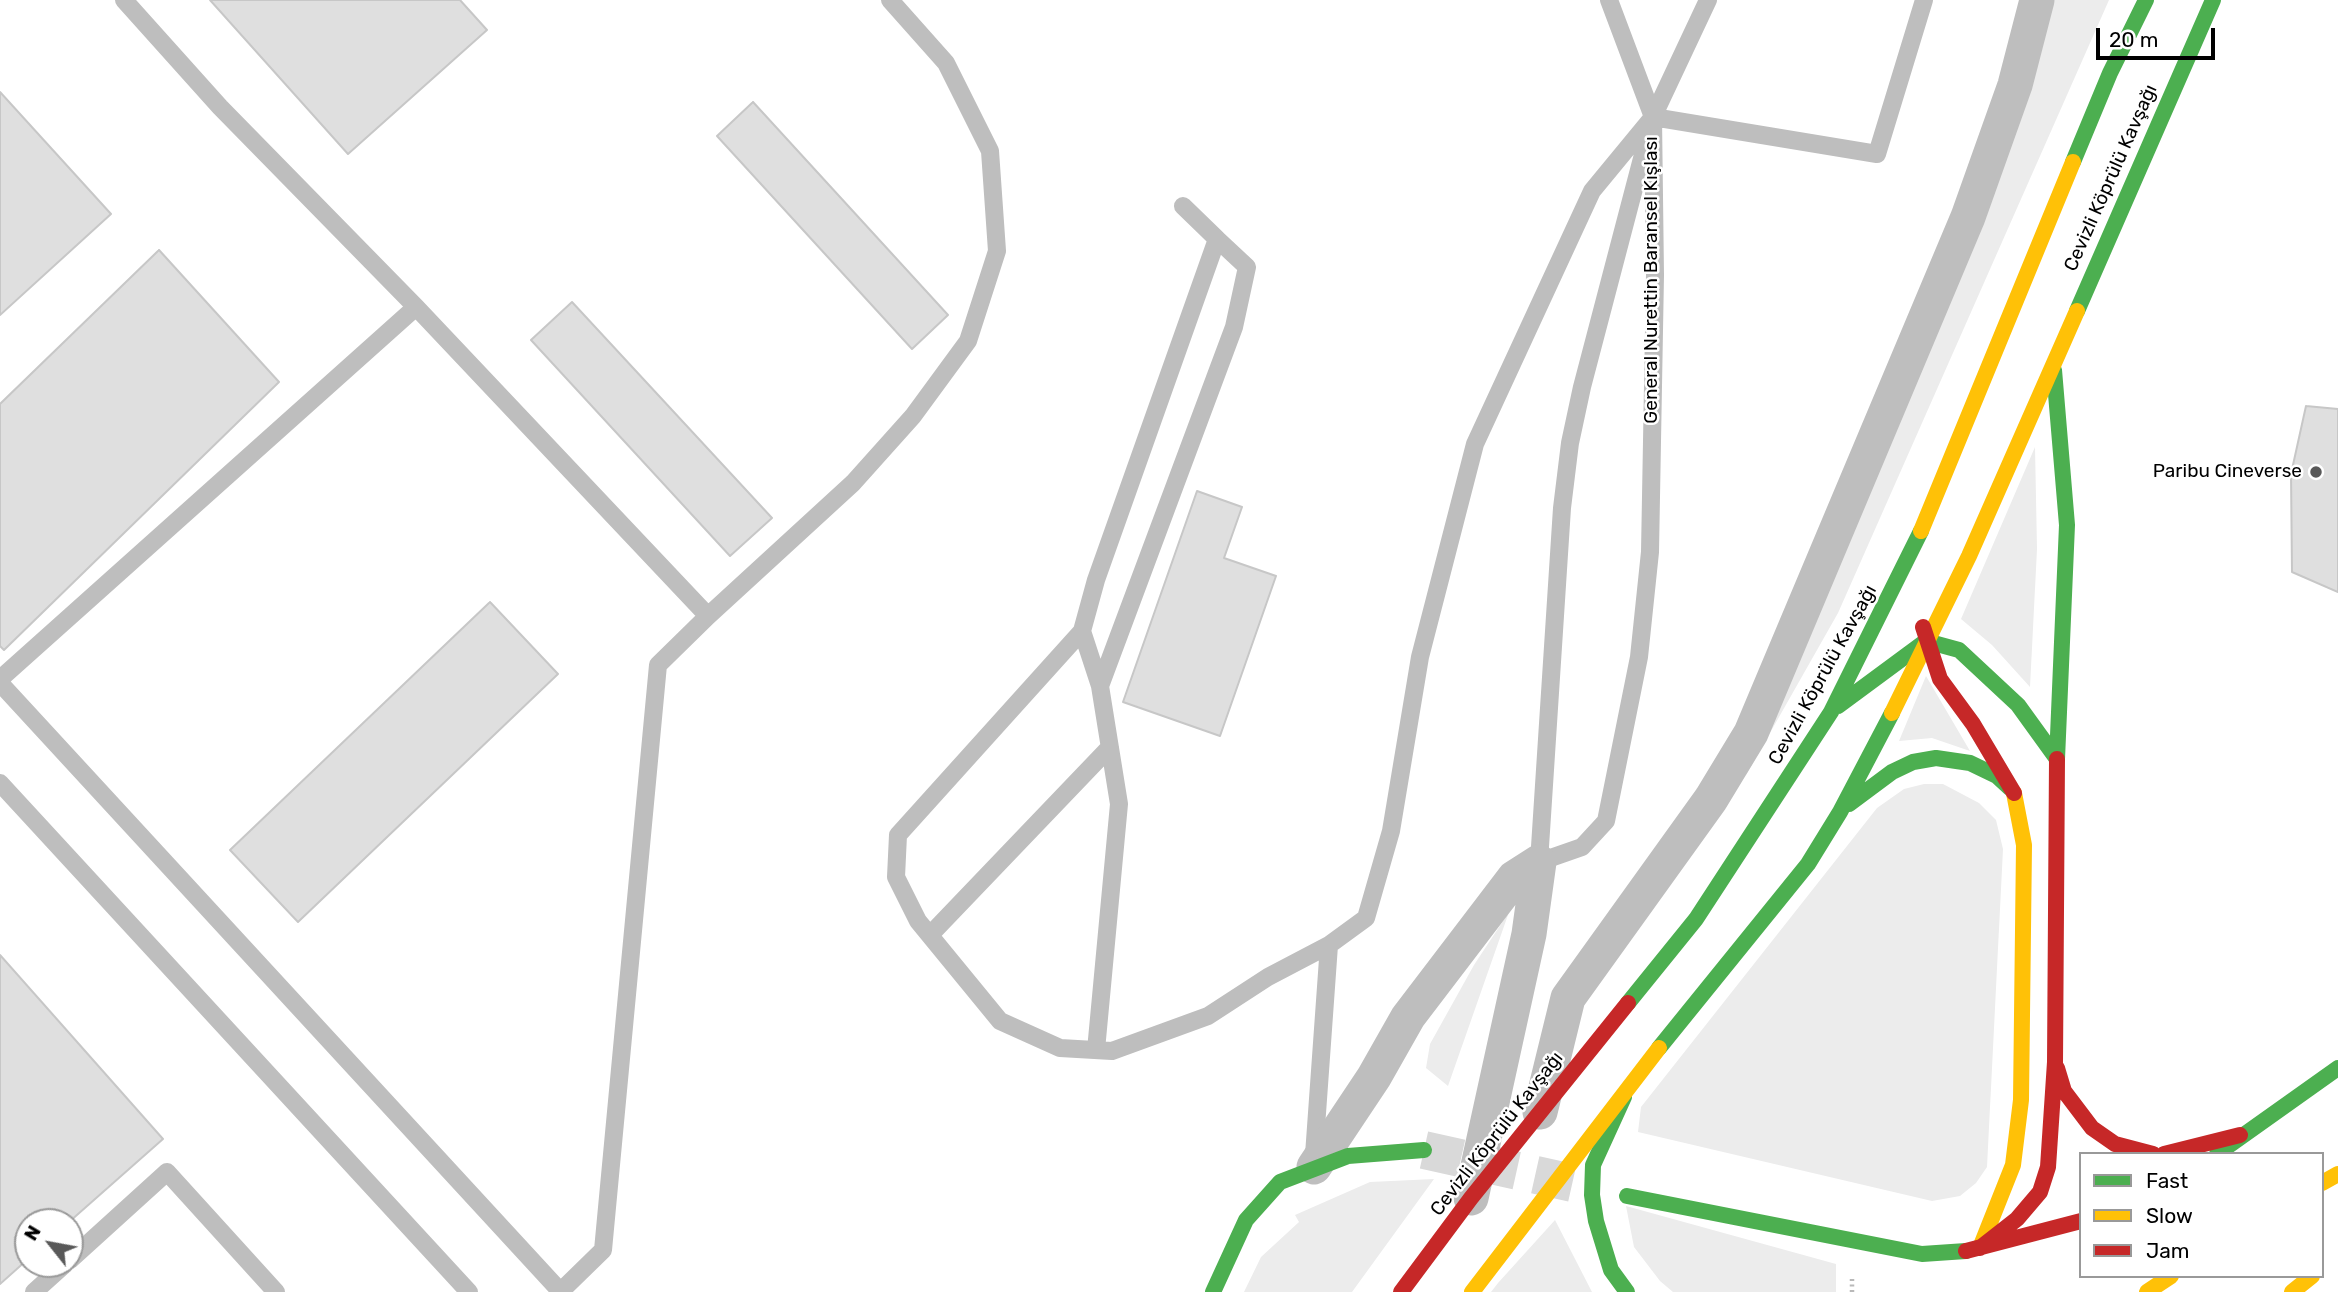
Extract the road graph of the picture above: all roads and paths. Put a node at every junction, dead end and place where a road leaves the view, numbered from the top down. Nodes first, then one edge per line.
1 (124, 0) edge
2 (890, 0) edge
3 (1609, 0) edge
4 (1708, 0) edge
5 (1924, 0) edge
6 (2037, 0) edge
7 (2146, 0) edge
8 (2213, 0) edge
9 (1653, 117) junction
10 (1183, 206) dead end
11 (1217, 239) junction
12 (416, 307) junction
13 (2053, 367) junction
14 (1909, 561) junction
15 (1915, 587) dead end
16 (1920, 614) dead end
17 (708, 616) junction
18 (1082, 631) junction
19 (1926, 640) junction
20 (0, 681) edge
21 (1100, 687) junction
22 (1831, 712) junction
23 (1110, 747) junction
24 (2057, 759) junction
25 (0, 783) edge
26 (2014, 793) junction
27 (1839, 811) junction
28 (1539, 862) junction
29 (930, 935) junction
30 (1329, 945) junction
31 (1096, 1050) junction
32 (2056, 1062) junction
33 (2338, 1068) edge
34 (1624, 1097) junction
35 (1540, 1112) junction
36 (2241, 1135) junction
37 (1424, 1150) tunnel mouth
38 (2145, 1152) edge
39 (2172, 1152) edge
40 (2220, 1152) edge
41 (1314, 1167) junction
42 (1627, 1195) dead end
43 (1471, 1198) junction
44 (2079, 1222) edge
45 (84, 1247) edge
46 (1980, 1248) junction
47 (50, 1278) edge
48 (2168, 1278) edge
49 (2310, 1278) edge
50 (34, 1292) edge
51 (276, 1292) edge
52 (469, 1292) edge
53 (561, 1292) edge
54 (1213, 1292) edge
55 (1401, 1292) edge
56 (1472, 1292) edge
57 (1627, 1292) edge
58 (2147, 1292) edge
59 (2292, 1292) edge

1 - 12 lane
2 - 17 lane
3 - 9 lane
4 - 9 lane
5 - 9 lane
6 - 35 street
7 - 14 main road, Cevizli Köprülü Kavşağı
8 - 13 main road, Cevizli Köprülü Kavşağı
9 - 28 lane, General Nurettin Baransel Kışlası
9 - 28 lane, General Nurettin Baransel Kışlası
9 - 30 lane
10 - 11 lane
11 - 18 lane
11 - 21 lane
12 - 17 lane
12 - 20 lane
13 - 19 main road, Cevizli Köprülü Kavşağı
13 - 24 main road
14 - 15 main road
14 - 22 main road, Cevizli Köprülü Kavşağı
16 - 19 main road
17 - 53 lane
18 - 21 lane
18 - 29 lane
19 - 22 main road
19 - 24 main road
19 - 26 main road
19 - 27 main road, Cevizli Köprülü Kavşağı
20 - 53 lane
21 - 23 lane
22 - 35 main road, Cevizli Köprülü Kavşağı
23 - 29 lane
23 - 31 lane
24 - 32 main road
25 - 52 lane
26 - 27 main road
26 - 46 main road
27 - 34 main road, Cevizli Köprülü Kavşağı
28 - 41 street
28 - 43 street, General Nurettin Baransel Kışlası
29 - 31 lane
30 - 31 lane
30 - 41 lane
32 - 38 main road
32 - 46 main road
33 - 36 main road
34 - 56 main road, Cevizli Köprülü Kavşağı
34 - 57 main road
35 - 43 main road, Cevizli Köprülü Kavşağı
36 - 39 main road
36 - 40 main road
37 - 41 main road
41 - 54 main road
42 - 46 main road
43 - 55 main road, Cevizli Köprülü Kavşağı
44 - 46 main road
45 - 51 lane
47 - 50 lane
48 - 58 main road
49 - 59 main road

